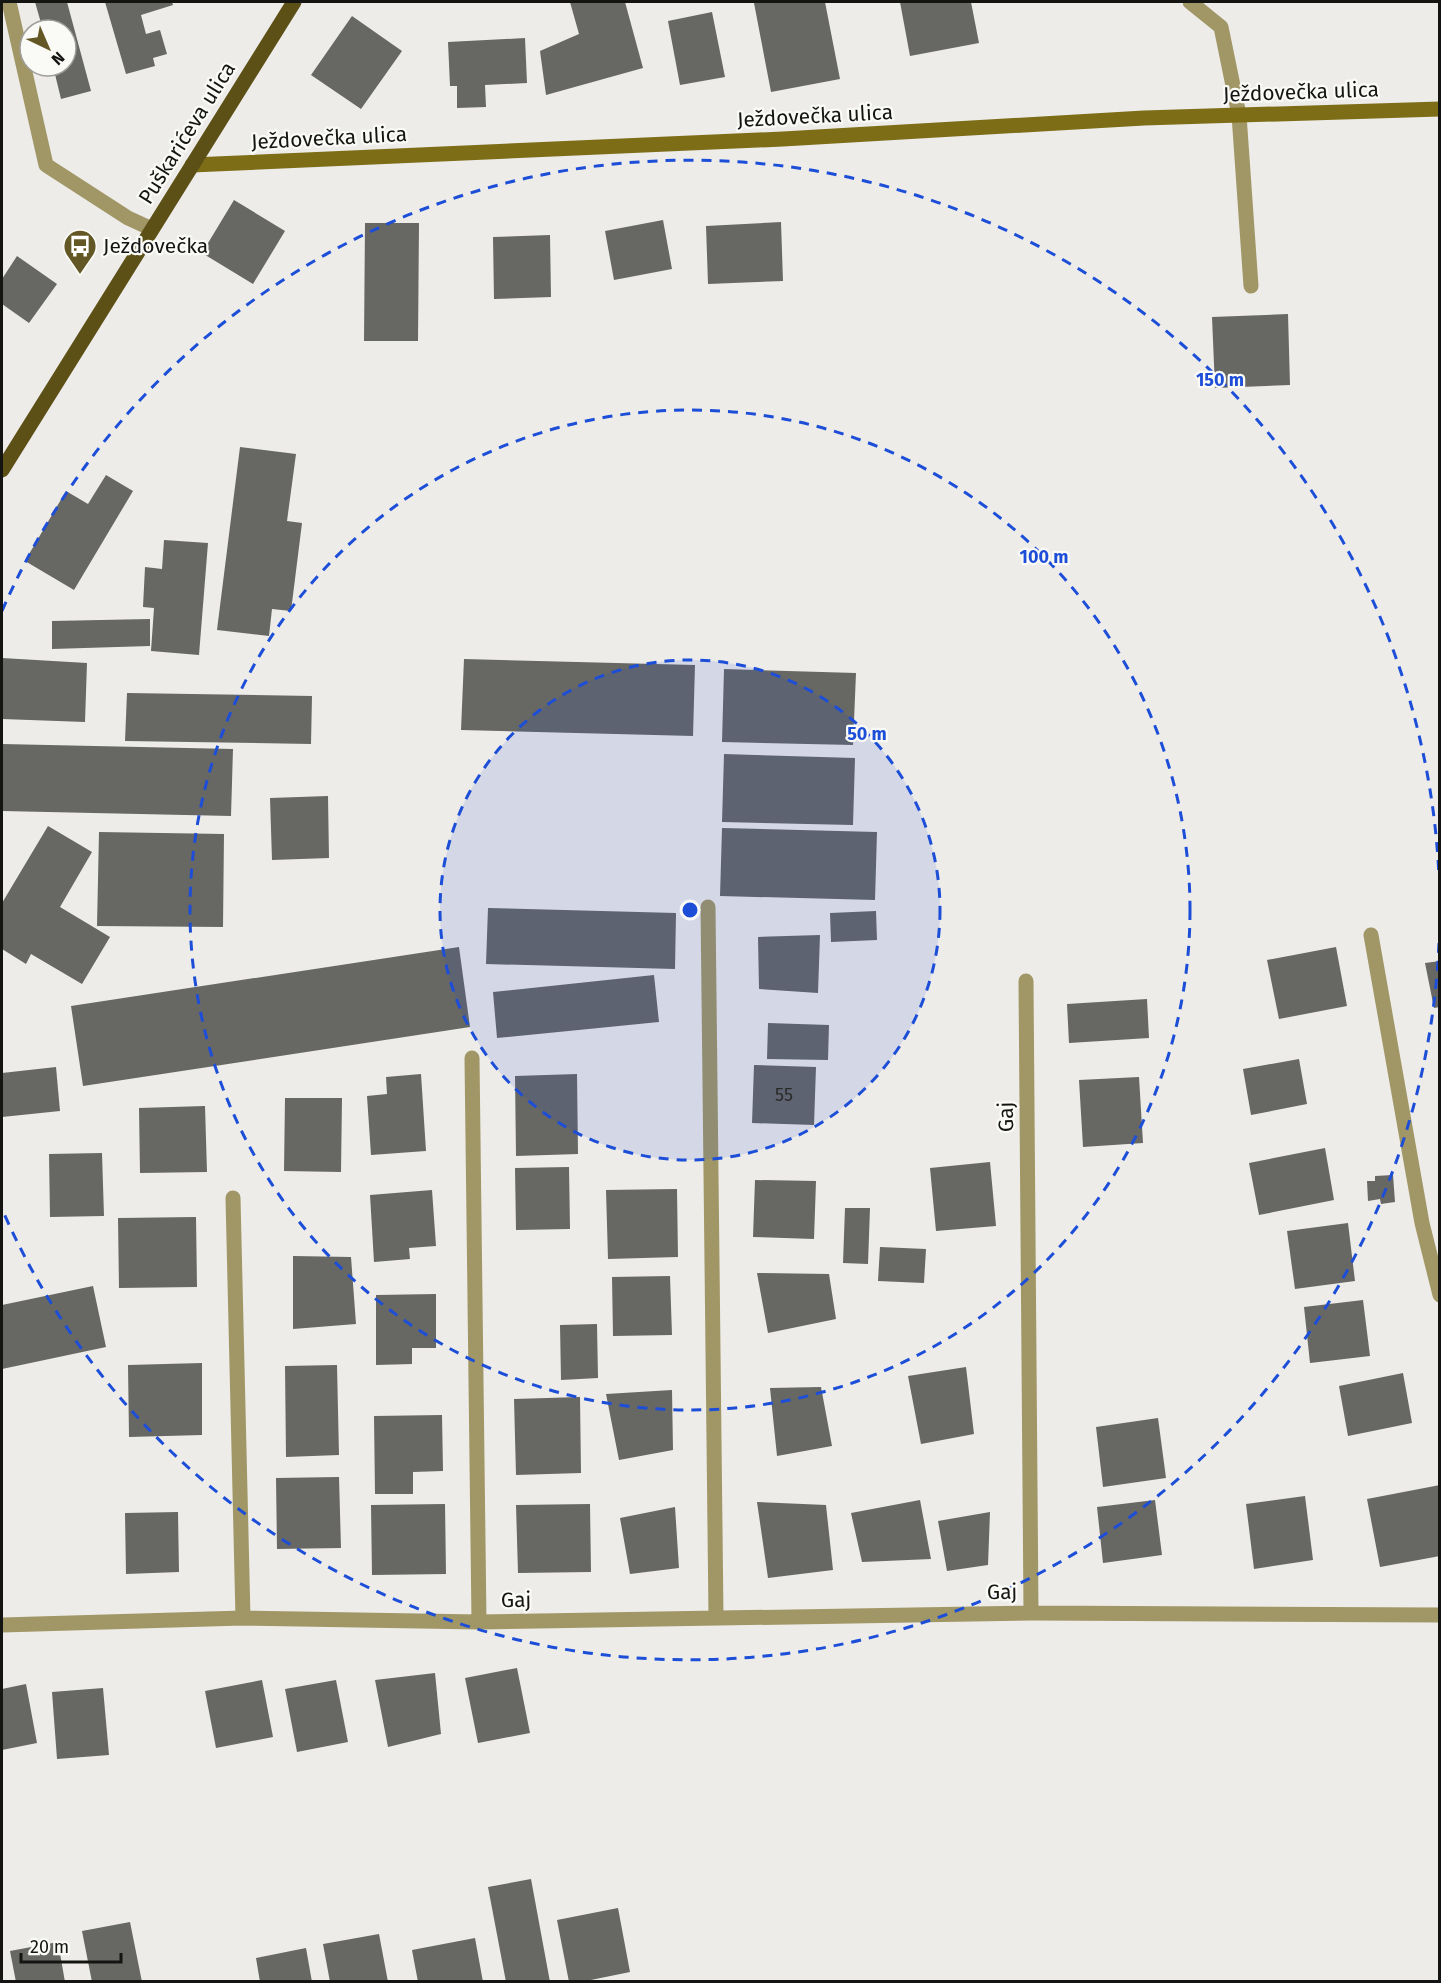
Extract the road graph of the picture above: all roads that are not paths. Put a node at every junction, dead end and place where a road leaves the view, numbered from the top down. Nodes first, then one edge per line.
1 (9, 2) edge
2 (294, 2) edge
3 (1190, 2) edge
4 (1440, 109) edge
5 (1239, 115) junction
6 (192, 165) junction
7 (152, 229) junction
8 (1251, 286) dead end
9 (2, 470) edge
10 (708, 907) dead end
11 (1371, 935) dead end
12 (1026, 981) dead end
13 (472, 1058) dead end
14 (233, 1198) dead end
15 (1440, 1295) edge
16 (1031, 1613) junction
17 (1440, 1615) edge
18 (716, 1617) junction
19 (243, 1618) junction
20 (479, 1622) junction
21 (2, 1625) edge

1 - 7 street
2 - 6 main road, Puškarićeva ulica
3 - 5 street
4 - 5 main road, Ježdovečka ulica
5 - 6 main road, Ježdovečka ulica
5 - 8 street
6 - 7 main road, Puškarićeva ulica
7 - 9 main road, Puškarićeva ulica
10 - 18 street
11 - 15 street
12 - 16 street, Gaj
13 - 20 street
14 - 19 street
16 - 17 street, Gaj
16 - 18 street, Gaj
18 - 20 street, Gaj
19 - 20 street, Gaj
19 - 21 street, Gaj

